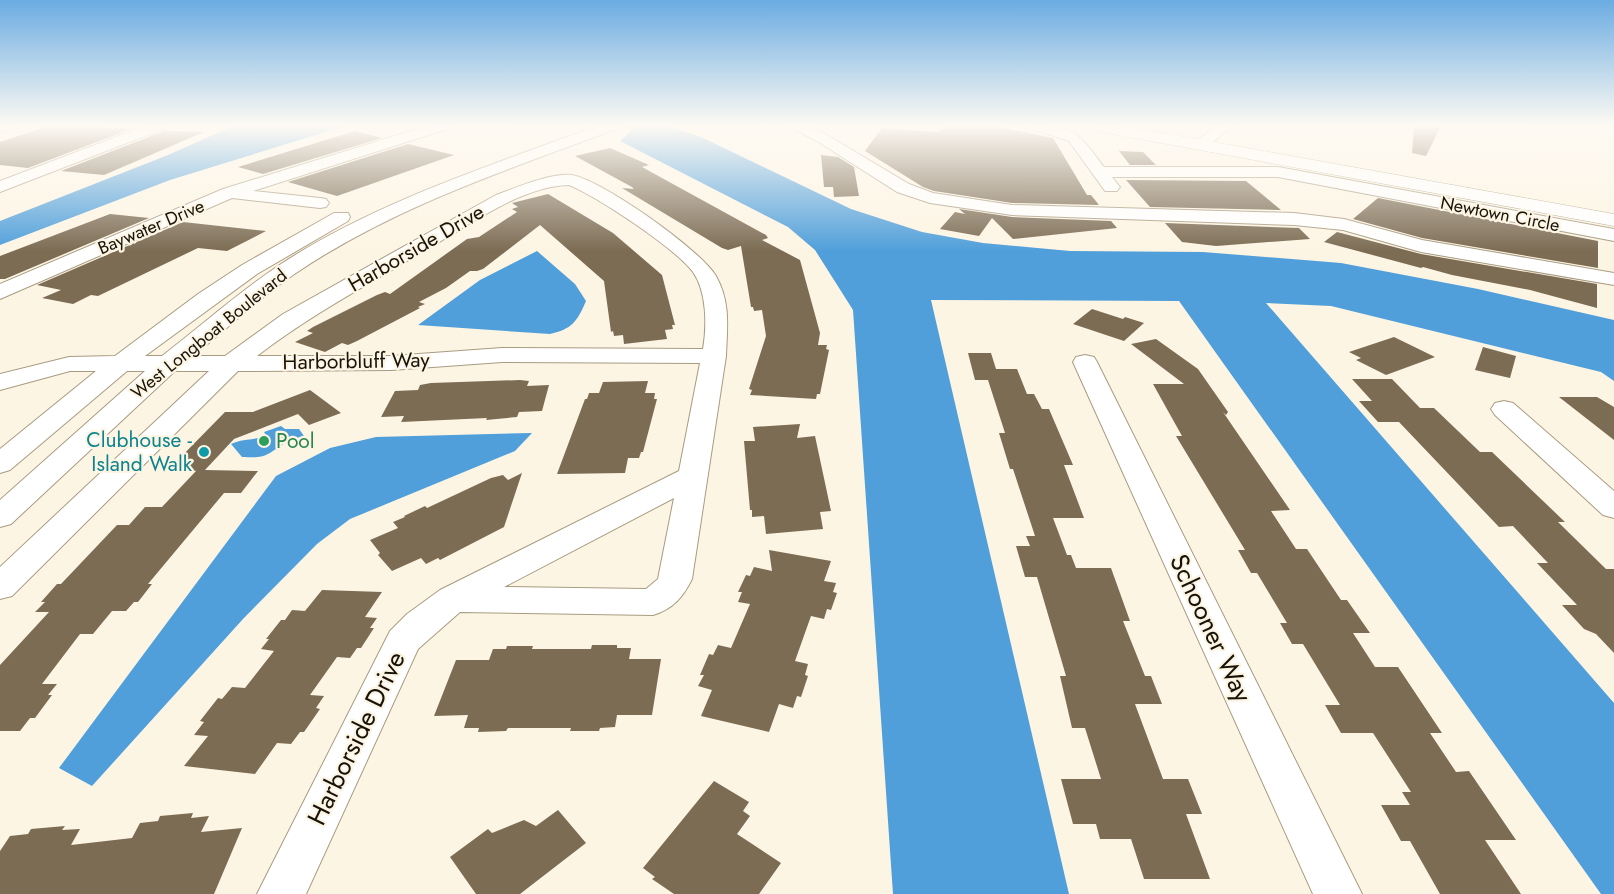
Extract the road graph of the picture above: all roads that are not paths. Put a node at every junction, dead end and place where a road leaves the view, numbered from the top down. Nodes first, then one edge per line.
1 (50, 168) edge
2 (311, 168) edge
3 (458, 168) edge
4 (495, 168) edge
5 (870, 168) edge
6 (1096, 168) edge
7 (1333, 168) edge
8 (1372, 168) edge
9 (1099, 172) junction
10 (0, 187) edge
11 (1488, 191) junction
12 (229, 194) junction
13 (320, 204) dead end
14 (1614, 208) edge
15 (1131, 212) junction
16 (1614, 213) edge
17 (1614, 220) edge
18 (1614, 235) edge
19 (1614, 279) edge
20 (0, 292) edge
21 (714, 356) junction
22 (122, 362) junction
23 (170, 362) junction
24 (233, 362) junction
25 (1085, 362) dead end
26 (0, 382) edge
27 (1504, 409) dead end
28 (0, 464) edge
29 (694, 475) junction
30 (1614, 508) edge
31 (0, 517) edge
32 (0, 587) edge
33 (452, 599) junction
34 (281, 894) edge
35 (1338, 894) edge

1 - 10 street
2 - 12 street, Baywater Drive
3 - 22 street, West Longboat Boulevard
4 - 23 street, West Longboat Boulevard
5 - 15 street
6 - 9 street
7 - 11 main road
8 - 11 main road
9 - 15 street
9 - 18 street, Newtown Circle
11 - 14 main road
11 - 16 main road
11 - 17 main road
12 - 13 street
12 - 20 street, Baywater Drive
15 - 19 street
21 - 24 street, Harborbluff Way
21 - 24 street, Harborside Drive
21 - 29 street, Harborside Drive
22 - 23 street, Harborbluff Way
22 - 26 street, Harborbluff Way
22 - 28 street, West Longboat Boulevard
23 - 24 street, Harborbluff Way
23 - 31 street, West Longboat Boulevard
24 - 32 street, Harborside Drive
25 - 35 street, Schooner Way
27 - 30 street
29 - 33 street, Harborside Drive
29 - 33 street, Harborside Drive
33 - 34 street, Harborside Drive

